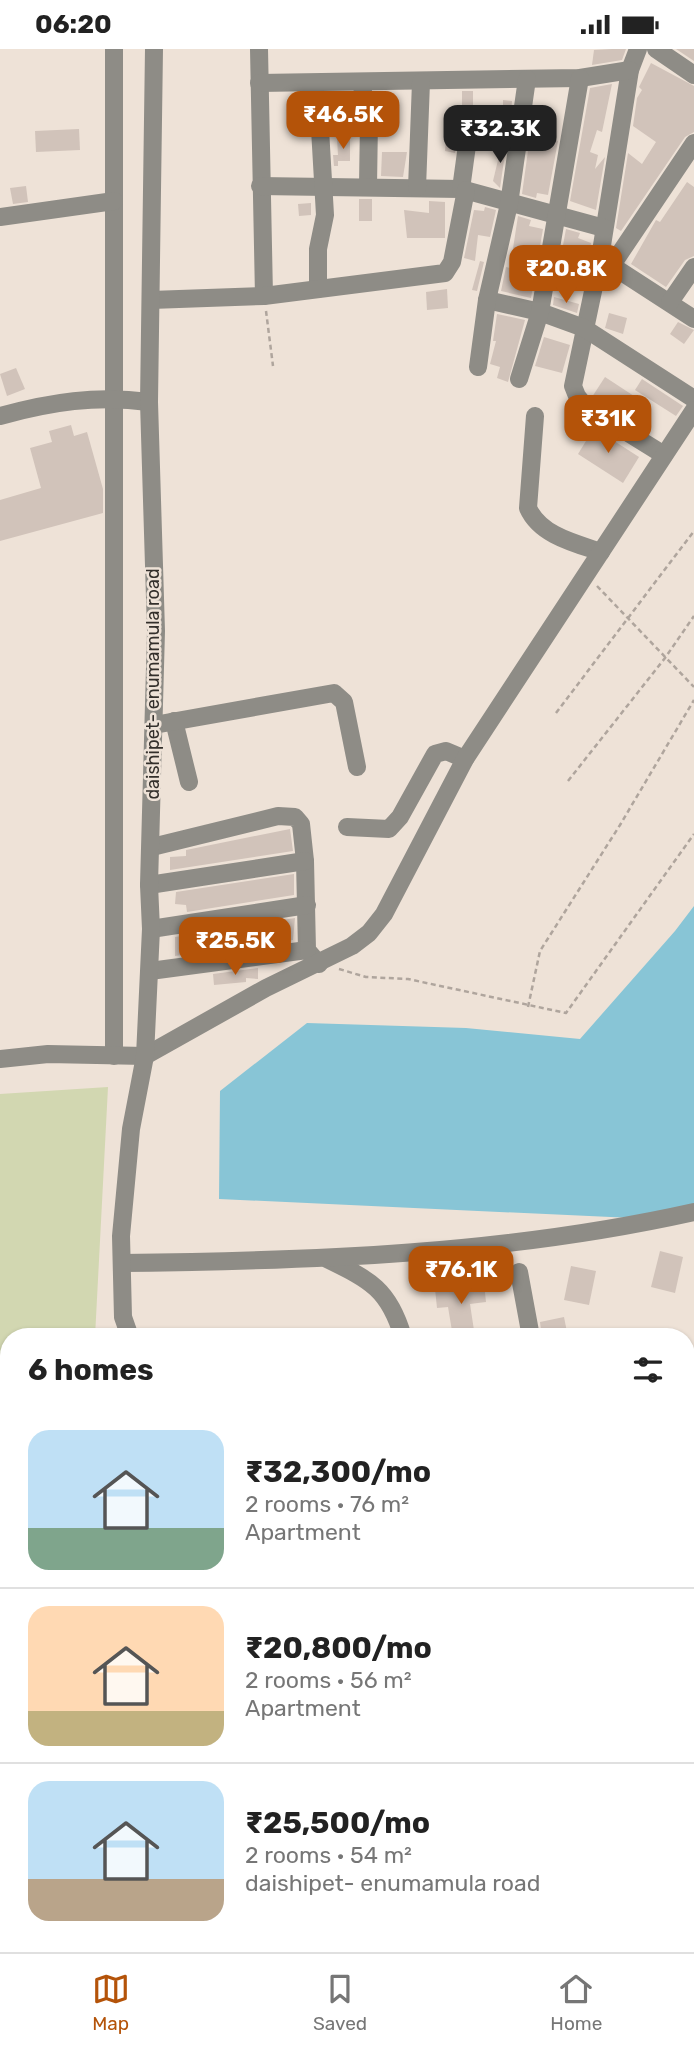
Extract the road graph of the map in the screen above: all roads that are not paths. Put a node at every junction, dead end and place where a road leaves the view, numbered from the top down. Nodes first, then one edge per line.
1 (114, 49) edge
2 (154, 49) edge
3 (259, 49) edge
4 (638, 49) edge
5 (656, 49) edge
6 (630, 70) junction
7 (694, 75) edge
8 (580, 78) junction
9 (527, 79) junction
10 (361, 82) junction
11 (421, 82) junction
12 (259, 83) junction
13 (521, 121) junction
14 (320, 129) dead end
15 (694, 143) edge
16 (322, 185) junction
17 (369, 185) junction
18 (260, 186) junction
19 (417, 188) junction
20 (463, 189) junction
21 (114, 201) junction
22 (509, 204) junction
23 (0, 217) edge
24 (558, 217) junction
25 (604, 228) junction
26 (606, 261) junction
27 (694, 267) edge
28 (318, 289) junction
29 (264, 296) junction
30 (151, 300) junction
31 (487, 300) junction
32 (670, 302) junction
33 (540, 311) junction
34 (694, 319) edge
35 (584, 328) junction
36 (478, 367) dead end
37 (519, 379) dead end
38 (113, 397) junction
39 (694, 399) edge
40 (149, 402) junction
41 (694, 410) edge
42 (1, 414) edge
43 (535, 416) dead end
44 (664, 455) junction
45 (591, 549) junction
46 (174, 721) junction
47 (154, 725) junction
48 (465, 759) junction
49 (357, 767) dead end
50 (189, 782) dead end
51 (347, 827) dead end
52 (152, 847) junction
53 (305, 861) junction
54 (149, 885) junction
55 (307, 905) junction
56 (151, 929) junction
57 (313, 957) junction
58 (150, 971) junction
59 (114, 1056) junction
60 (145, 1056) junction
61 (0, 1059) edge
62 (694, 1212) edge
63 (325, 1258) junction
64 (122, 1263) junction
65 (519, 1272) dead end
66 (123, 1317) junction
67 (119, 1328) edge
68 (127, 1328) edge
69 (400, 1328) edge
70 (529, 1328) edge

1 - 21 street
2 - 30 street, daishipet- enumamula road
3 - 12 street
4 - 6 street
5 - 7 street
6 - 8 street
6 - 25 street
8 - 9 street
8 - 24 street
9 - 11 street
9 - 13 street
10 - 11 street
10 - 12 street
10 - 17 street
11 - 19 street
12 - 18 street
13 - 20 street
13 - 22 street
14 - 16 street
15 - 26 street
16 - 17 street
16 - 18 street
16 - 28 street
17 - 19 street
18 - 29 street
19 - 20 street
20 - 22 street
20 - 28 street
21 - 23 street
21 - 38 street
22 - 24 street
22 - 31 street
24 - 25 street
24 - 33 street
25 - 26 street
26 - 32 street
26 - 35 street
27 - 32 street
28 - 29 street
29 - 30 street
30 - 40 street, daishipet- enumamula road
31 - 33 street
31 - 36 street
32 - 34 street
33 - 35 street
33 - 37 street
35 - 39 street
35 - 44 street
38 - 40 street
38 - 42 street
38 - 59 street
40 - 47 street, daishipet- enumamula road
41 - 44 street
43 - 45 street
44 - 45 street
45 - 48 street
46 - 47 street
46 - 49 street
46 - 50 street
47 - 52 street, daishipet- enumamula road
48 - 51 street
48 - 57 street
52 - 53 street
52 - 54 street, daishipet- enumamula road
53 - 54 street
53 - 55 street
54 - 56 street, daishipet- enumamula road
55 - 56 street
55 - 57 street
56 - 58 street, daishipet- enumamula road
57 - 58 street
57 - 60 street
58 - 60 street, daishipet- enumamula road
59 - 60 street
59 - 61 street
60 - 64 street, daishipet- enumamula road
62 - 63 street
63 - 64 street
63 - 69 street
64 - 66 street, daishipet- enumamula road
65 - 70 street
66 - 67 street, daishipet- enumamula road
66 - 68 street, daishipet- enumamula road

